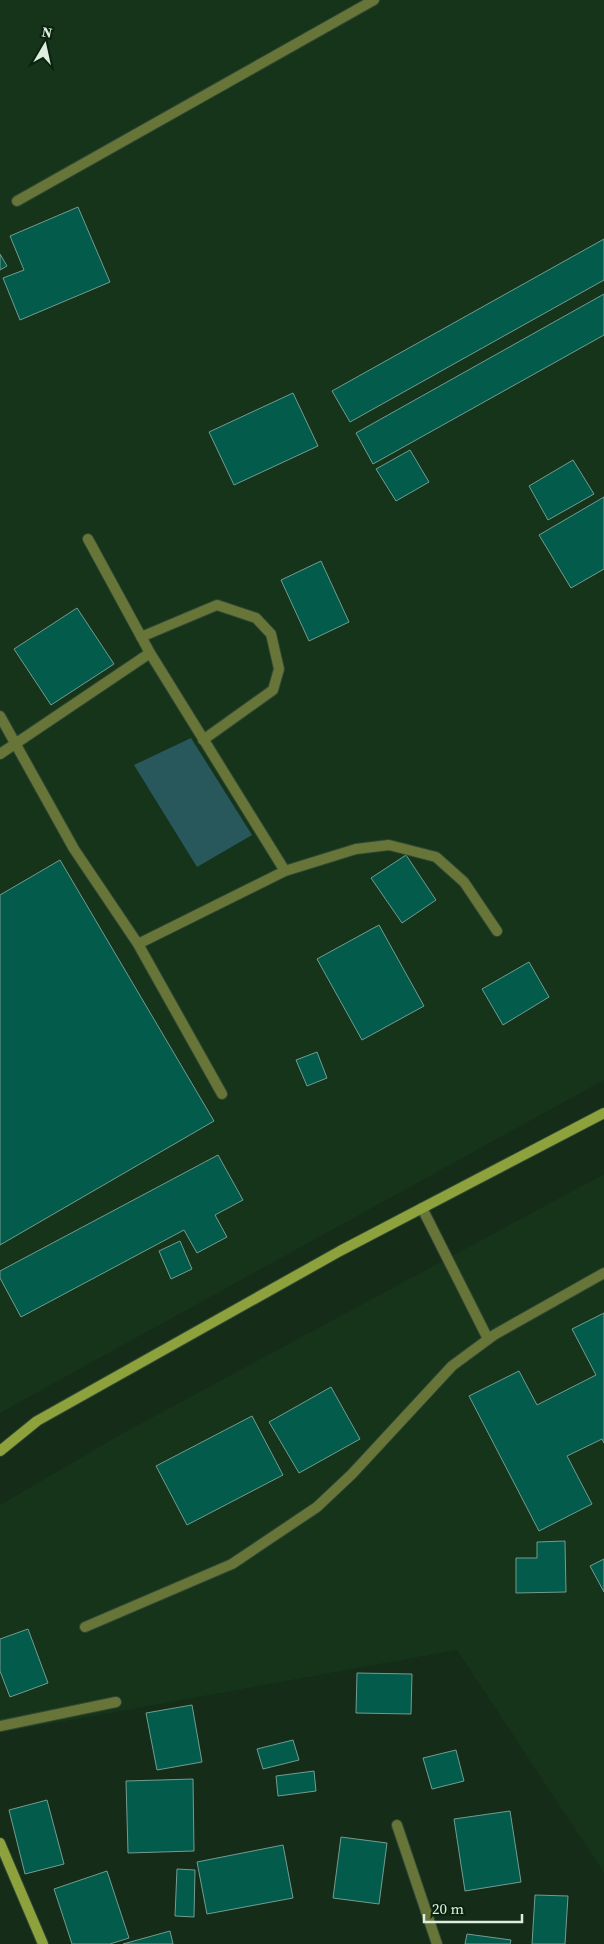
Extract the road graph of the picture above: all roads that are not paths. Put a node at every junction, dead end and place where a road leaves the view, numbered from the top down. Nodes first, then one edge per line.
1 (374, 0) edge
2 (17, 202) dead end
3 (88, 539) dead end
4 (141, 637) junction
5 (150, 653) junction
6 (0, 716) edge
7 (203, 740) junction
8 (16, 744) junction
9 (0, 754) edge
10 (285, 871) junction
11 (497, 931) dead end
12 (138, 944) junction
13 (222, 1094) dead end
14 (604, 1113) edge
15 (422, 1208) junction
16 (604, 1273) edge
17 (488, 1339) junction
18 (0, 1451) edge
19 (85, 1627) dead end
20 (116, 1702) dead end
21 (0, 1726) edge
22 (397, 1825) dead end
23 (0, 1843) edge
24 (44, 1944) edge
25 (437, 1944) edge

1 - 2 street
3 - 4 street
4 - 5 street
4 - 7 street
5 - 7 street
5 - 8 street
6 - 8 street
7 - 10 street
8 - 9 street
8 - 12 street
10 - 11 street
10 - 12 street
12 - 13 street
14 - 15 main road
15 - 17 street
15 - 18 main road
16 - 17 street
17 - 19 street
20 - 21 street
22 - 25 street
23 - 24 main road

